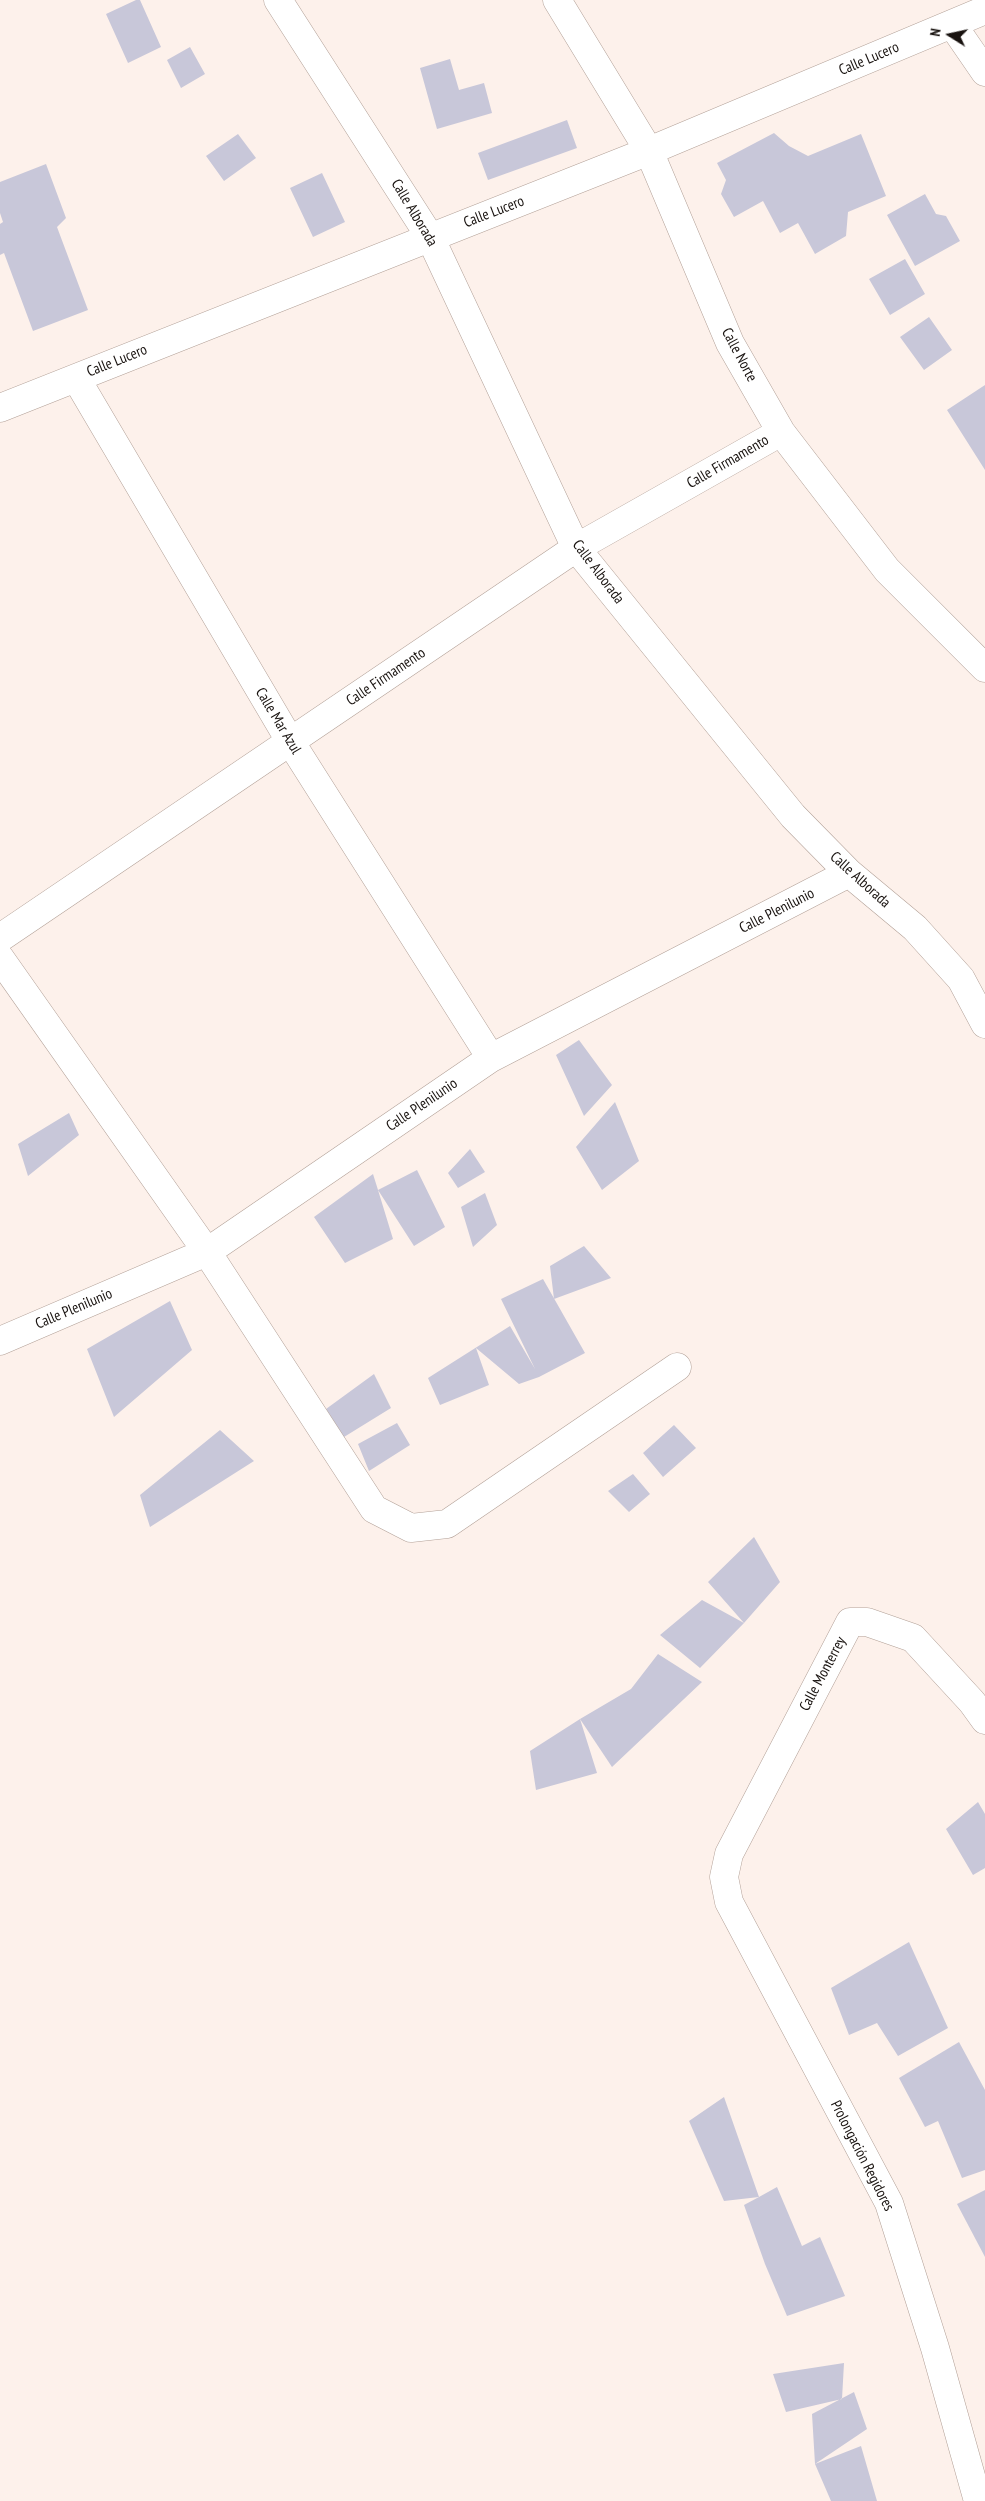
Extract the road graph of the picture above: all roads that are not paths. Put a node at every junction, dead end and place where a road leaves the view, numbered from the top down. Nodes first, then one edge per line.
1 (278, 0) edge
2 (557, 0) edge
3 (985, 10) edge
4 (952, 24) junction
5 (985, 72) edge
6 (649, 151) junction
7 (430, 237) junction
8 (76, 378) junction
9 (0, 408) edge
10 (781, 432) junction
11 (576, 548) junction
12 (985, 668) edge
13 (290, 741) junction
14 (849, 873) junction
15 (0, 938) edge
16 (0, 958) edge
17 (985, 1024) edge
18 (490, 1058) junction
19 (207, 1252) junction
20 (0, 1341) edge
21 (677, 1367) dead end
22 (985, 1720) edge
23 (729, 1854) joint
24 (978, 2501) edge

1 - 7 street, Calle Alborada
2 - 6 street, Calle Norte
3 - 4 street, Calle Lucero
4 - 5 street
4 - 6 street, Calle Lucero
6 - 7 street, Calle Lucero
6 - 10 street, Calle Norte
7 - 8 street, Calle Lucero
7 - 11 street, Calle Alborada
8 - 9 street, Calle Lucero
8 - 13 street, Calle Mar Azul
10 - 11 street, Calle Firmamento
10 - 12 street, Calle Norte
11 - 13 street, Calle Firmamento
11 - 14 street, Calle Alborada
13 - 15 street, Calle Firmamento
13 - 18 street, Calle Mar Azul
14 - 17 street, Calle Alborada
14 - 18 street, Calle Plenilunio
16 - 19 street
18 - 19 street, Calle Plenilunio
19 - 20 street, Calle Plenilunio
19 - 21 street
22 - 23 street, Calle Monterrey
23 - 24 street, Prolongación Regidores

